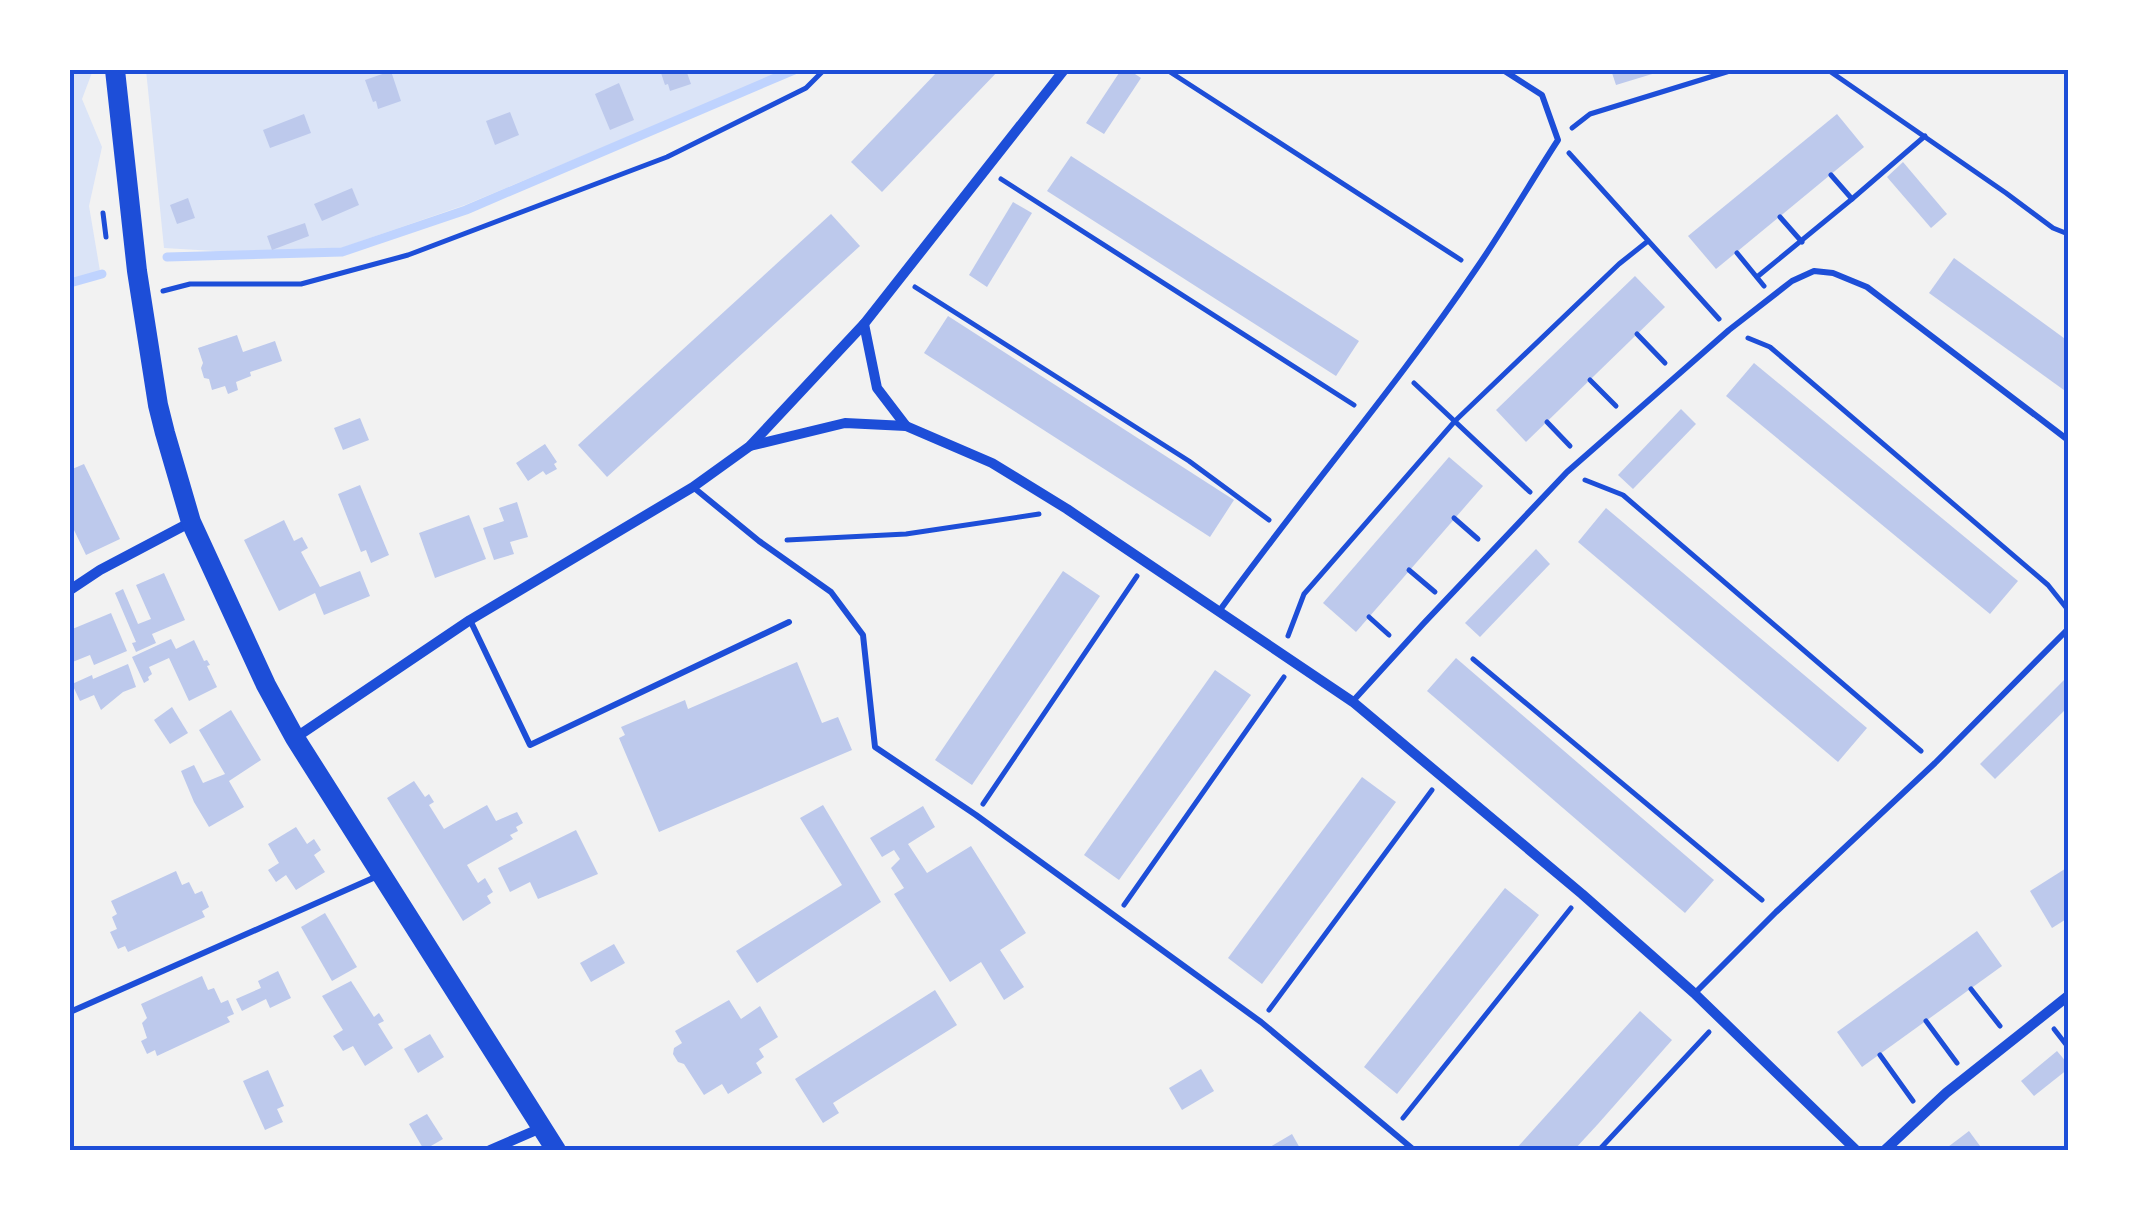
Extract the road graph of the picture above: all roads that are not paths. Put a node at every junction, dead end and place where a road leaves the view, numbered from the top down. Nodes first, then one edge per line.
1 (115, 70) edge
2 (1064, 70) edge
3 (1503, 70) edge
4 (864, 324) junction
5 (906, 426) junction
6 (2068, 440) edge
7 (750, 446) junction
8 (693, 488) junction
9 (191, 522) junction
10 (70, 590) edge
11 (1220, 610) junction
12 (470, 620) junction
13 (789, 622) dead end
14 (2068, 628) edge
15 (1352, 702) junction
16 (295, 738) junction
17 (382, 874) junction
18 (1694, 994) junction
19 (2068, 996) edge
20 (70, 1012) edge
21 (542, 1127) junction
22 (490, 1150) edge
23 (556, 1150) edge
24 (1414, 1150) edge
25 (1856, 1150) edge
26 (1885, 1150) edge

1 - 9 main road
2 - 4 street
3 - 11 lane
4 - 5 street
4 - 7 street
5 - 7 street
5 - 11 street
6 - 15 lane
7 - 8 street
8 - 12 street
8 - 24 lane
9 - 10 street
9 - 16 main road
11 - 15 street
12 - 13 lane
12 - 16 street
14 - 18 lane
15 - 18 street
16 - 17 main road
17 - 20 lane
17 - 21 main road
18 - 25 street
19 - 26 street
21 - 22 street
21 - 23 main road

